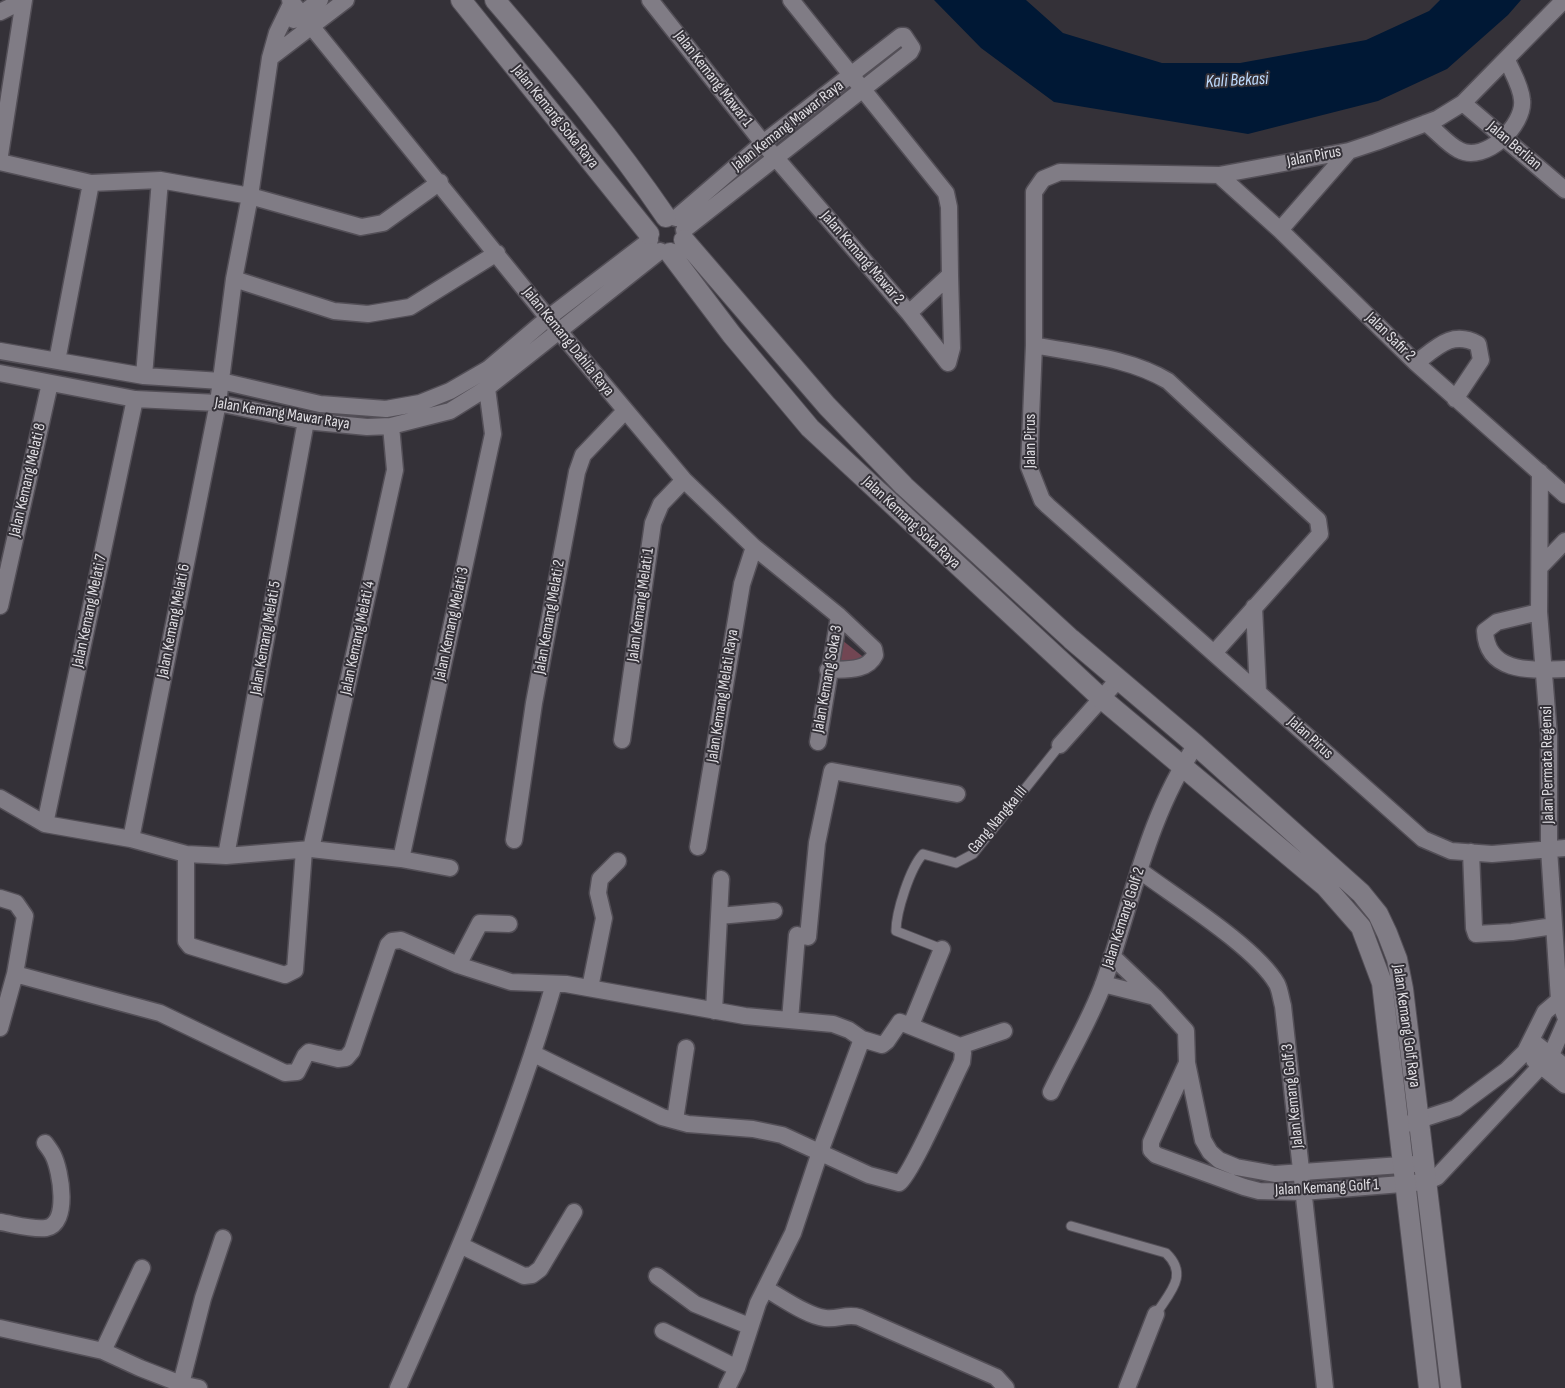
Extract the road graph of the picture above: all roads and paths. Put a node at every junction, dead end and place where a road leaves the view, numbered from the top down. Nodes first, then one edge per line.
1 (24, 0) edge
2 (320, 0) edge
3 (346, 0) edge
4 (461, 0) edge
5 (496, 0) edge
6 (650, 0) edge
7 (791, 0) edge
8 (1564, 0) edge
9 (295, 6) edge
10 (0, 12) edge
11 (312, 28) junction
12 (270, 58) junction
13 (1507, 60) junction
14 (852, 75) junction
15 (864, 90) junction
16 (1463, 102) junction
17 (1426, 123) junction
18 (1505, 138) junction
19 (763, 144) junction
20 (1349, 150) junction
21 (0, 155) edge
22 (776, 158) junction
23 (0, 162) edge
24 (1219, 175) junction
25 (160, 180) junction
26 (440, 182) junction
27 (91, 183) junction
28 (1565, 190) edge
29 (250, 196) junction
30 (1280, 230) junction
31 (667, 235) junction
32 (496, 253) junction
33 (950, 275) junction
34 (234, 279) junction
35 (908, 313) junction
36 (548, 318) junction
37 (559, 331) junction
38 (1034, 345) junction
39 (0, 352) edge
40 (57, 361) junction
41 (1416, 363) junction
42 (0, 374) edge
43 (144, 376) junction
44 (221, 381) junction
45 (50, 382) junction
46 (487, 388) junction
47 (135, 399) junction
48 (1456, 399) junction
49 (218, 403) junction
50 (625, 412) junction
51 (306, 421) junction
52 (391, 426) junction
53 (1540, 472) junction
54 (684, 480) junction
55 (1565, 495) edge
56 (1565, 541) edge
57 (754, 547) junction
58 (1541, 566) junction
59 (0, 606) edge
60 (1254, 607) junction
61 (1539, 612) junction
62 (839, 616) junction
63 (1214, 653) junction
64 (1565, 669) edge
65 (828, 670) junction
66 (1544, 670) junction
67 (1117, 681) junction
68 (1258, 692) junction
69 (1101, 698) junction
70 (622, 740) dead end
71 (818, 742) dead end
72 (1060, 744) joint
73 (1196, 744) junction
74 (1182, 766) junction
75 (958, 794) dead end
76 (0, 798) edge
77 (45, 824) junction
78 (131, 839) junction
79 (514, 840) dead end
80 (698, 847) dead end
81 (1557, 849) edge
82 (308, 850) junction
83 (1471, 852) junction
84 (186, 854) junction
85 (226, 856) junction
86 (401, 859) junction
87 (618, 861) dead end
88 (450, 868) dead end
89 (1139, 870) junction
90 (721, 879) dead end
91 (0, 898) edge
92 (774, 912) dead end
93 (720, 916) junction
94 (509, 924) dead end
95 (1554, 926) junction
96 (942, 949) joint
97 (1112, 956) junction
98 (458, 964) junction
99 (15, 974) junction
100 (554, 984) junction
101 (1103, 984) junction
102 (590, 988) junction
103 (1155, 997) junction
104 (1558, 1000) junction
105 (714, 1011) junction
106 (1545, 1012) junction
107 (1565, 1017) edge
108 (790, 1020) junction
109 (1565, 1023) edge
110 (911, 1025) junction
111 (0, 1028) edge
112 (1004, 1031) dead end
113 (862, 1039) junction
114 (1399, 1040) junction
115 (960, 1046) junction
116 (1528, 1046) junction
117 (686, 1048) dead end
118 (534, 1054) junction
119 (1546, 1061) junction
120 (1187, 1063) junction
121 (1565, 1067) edge
122 (1565, 1085) edge
123 (1051, 1092) dead end
124 (675, 1120) junction
125 (1409, 1124) junction
126 (45, 1143) dead end
127 (820, 1152) junction
128 (1210, 1152) junction
129 (1200, 1171) junction
130 (1301, 1173) junction
131 (1415, 1174) junction
132 (1303, 1192) junction
133 (574, 1212) dead end
134 (0, 1222) edge
135 (1071, 1226) dead end
136 (224, 1238) dead end
137 (462, 1246) junction
138 (142, 1268) dead end
139 (657, 1276) dead end
140 (766, 1289) junction
141 (1156, 1314) joint
142 (749, 1326) junction
143 (0, 1328) edge
144 (663, 1331) dead end
145 (103, 1351) junction
146 (737, 1368) junction
147 (181, 1384) junction
148 (199, 1388) edge
149 (398, 1388) edge
150 (727, 1388) edge
151 (1006, 1388) edge
152 (1126, 1388) edge
153 (1325, 1388) edge
154 (1429, 1388) edge
155 (1451, 1388) edge

1 - 10 street
1 - 21 street
2 - 9 street
3 - 11 street
4 - 31 street, Jalan Kemang Soka Raya
5 - 31 street, Jalan Kemang Soka Raya
6 - 19 street, Jalan Kemang Mawar 1
7 - 14 street
8 - 13 street, Jalan Pirus
9 - 11 street, Jalan Kemang Dahlia Raya
9 - 12 street, Jalan Kemang Melati 6
11 - 12 street
11 - 26 street, Jalan Kemang Dahlia Raya
12 - 29 street, Jalan Kemang Melati 6
13 - 16 street, Jalan Pirus
13 - 18 street
14 - 15 street
14 - 15 street, Jalan Kemang Mawar Raya
14 - 19 street, Jalan Kemang Mawar Raya
15 - 22 street, Jalan Kemang Mawar Raya
15 - 33 street
16 - 17 street, Jalan Pirus
16 - 18 street, Jalan Berlian
17 - 18 street
17 - 20 street, Jalan Pirus
18 - 28 street, Jalan Berlian
19 - 22 street, Jalan Kemang Mawar 1
19 - 31 street, Jalan Kemang Mawar Raya
20 - 24 street, Jalan Pirus
20 - 30 street
22 - 31 street, Jalan Kemang Mawar Raya
22 - 35 street, Jalan Kemang Mawar 2
23 - 27 street
24 - 30 street, Jalan Safir 2
24 - 38 street, Jalan Pirus
25 - 27 street
25 - 29 street
25 - 43 street
26 - 29 street
26 - 32 street, Jalan Kemang Dahlia Raya
27 - 40 street
29 - 34 street, Jalan Kemang Melati 6
30 - 41 street, Jalan Safir 2
31 - 36 street, Jalan Kemang Mawar Raya
31 - 37 street, Jalan Kemang Mawar Raya
31 - 67 street, Jalan Kemang Soka Raya
31 - 69 street, Jalan Kemang Soka Raya
32 - 34 street
32 - 36 street, Jalan Kemang Dahlia Raya
33 - 35 street, Jalan Kemang Mawar 2
33 - 35 street
34 - 44 street, Jalan Kemang Melati 6
36 - 37 street, Jalan Kemang Dahlia Raya
36 - 44 street, Jalan Kemang Mawar Raya
37 - 46 street, Jalan Kemang Mawar Raya
37 - 50 street, Jalan Kemang Dahlia Raya
38 - 60 street
38 - 63 street, Jalan Pirus
39 - 40 street, Jalan Kemang Mawar Raya
40 - 43 street, Jalan Kemang Mawar Raya
41 - 48 street, Jalan Safir 2
41 - 48 street
42 - 45 street, Jalan Kemang Mawar Raya
43 - 44 street, Jalan Kemang Mawar Raya
44 - 49 street, Jalan Kemang Melati 6
45 - 47 street, Jalan Kemang Mawar Raya
45 - 59 street, Jalan Kemang Melati 8
46 - 52 street, Jalan Kemang Mawar Raya
46 - 86 street, Jalan Kemang Melati 3
47 - 49 street, Jalan Kemang Mawar Raya
47 - 77 street, Jalan Kemang Melati 7
48 - 53 street, Jalan Safir 2
49 - 51 street, Jalan Kemang Mawar Raya
49 - 78 street, Jalan Kemang Melati 6
50 - 54 street, Jalan Kemang Dahlia Raya
50 - 79 street, Jalan Kemang Melati 2
51 - 52 street, Jalan Kemang Mawar Raya
51 - 85 street, Jalan Kemang Melati 5
52 - 82 street, Jalan Kemang Melati 4
53 - 55 street, Jalan Safir 2
53 - 58 street, Jalan Permata Regensi
54 - 57 street, Jalan Kemang Dahlia Raya
54 - 70 street, Jalan Kemang Melati 1
56 - 58 street
57 - 62 street, Jalan Kemang Dahlia Raya
57 - 80 street, Jalan Kemang Melati Raya
58 - 61 street, Jalan Permata Regensi
60 - 63 street
60 - 68 street
61 - 66 street, Jalan Permata Regensi
61 - 66 street
62 - 65 street, Jalan Kemang Soka 3
62 - 65 street, Jalan Kemang Dahlia Raya
63 - 68 street, Jalan Pirus
64 - 66 street
65 - 71 street, Jalan Kemang Soka 3
66 - 81 street, Jalan Permata Regensi
67 - 69 street
67 - 73 street, Jalan Kemang Soka Raya
68 - 83 street, Jalan Pirus
69 - 72 street
69 - 74 street, Jalan Kemang Soka Raya
72 - 96 lane, Gang Nangka III
73 - 74 street, Jalan Kemang Golf 2
73 - 114 street, Jalan Kemang Golf Raya
74 - 89 street, Jalan Kemang Golf 2
74 - 114 street, Jalan Kemang Golf Raya
75 - 108 street
76 - 77 street
77 - 78 street
78 - 84 street
81 - 83 street, Jalan Pirus
81 - 95 street, Jalan Permata Regensi
82 - 84 street, Jalan Kemang Melati 4
82 - 85 street
82 - 86 street
83 - 95 street
84 - 85 street
86 - 88 street
87 - 102 street
89 - 97 street, Jalan Kemang Golf 2
89 - 130 street, Jalan Kemang Golf 3
90 - 93 street
91 - 99 street
92 - 93 street
93 - 105 street
94 - 98 street
95 - 104 street, Jalan Permata Regensi
96 - 110 street, Gang Nangka III
97 - 101 street, Jalan Kemang Golf 2
97 - 103 street, Jalan Kemang Golf 1
98 - 99 street
98 - 100 street
99 - 111 street
100 - 102 street
100 - 118 street
101 - 103 street
101 - 123 street, Jalan Kemang Golf 2
102 - 105 street
103 - 120 street, Jalan Kemang Golf 1
104 - 106 street
104 - 107 street, Jalan Permata Regensi
105 - 108 street
106 - 107 street
106 - 116 street
108 - 113 street
109 - 119 street
110 - 113 street
110 - 115 street
112 - 115 street
113 - 127 street
114 - 125 street, Jalan Kemang Golf Raya
115 - 127 street
116 - 119 street
116 - 125 street
117 - 124 street
118 - 124 street
118 - 137 street
119 - 121 street
119 - 122 street
119 - 131 street
120 - 128 street, Jalan Kemang Golf 1
120 - 129 street, Jalan Kemang Golf 1
124 - 127 street
125 - 131 street, Jalan Kemang Golf Raya
126 - 134 street
127 - 140 street
128 - 129 street
128 - 130 street, Jalan Kemang Golf 1
129 - 132 street, Jalan Kemang Golf 1
130 - 131 street, Jalan Kemang Golf 1
130 - 132 street, Jalan Kemang Golf 3
131 - 132 street, Jalan Kemang Golf 1
131 - 154 street, Jalan Kemang Golf Raya
131 - 155 street, Jalan Kemang Golf Raya
132 - 153 street, Jalan Kemang Golf 3
133 - 137 street
135 - 141 lane
136 - 147 street
137 - 149 street
138 - 145 street
139 - 142 street
140 - 142 street
140 - 151 street
141 - 152 street
142 - 146 street
143 - 145 street
144 - 146 street
145 - 147 street
146 - 150 street
147 - 148 street

